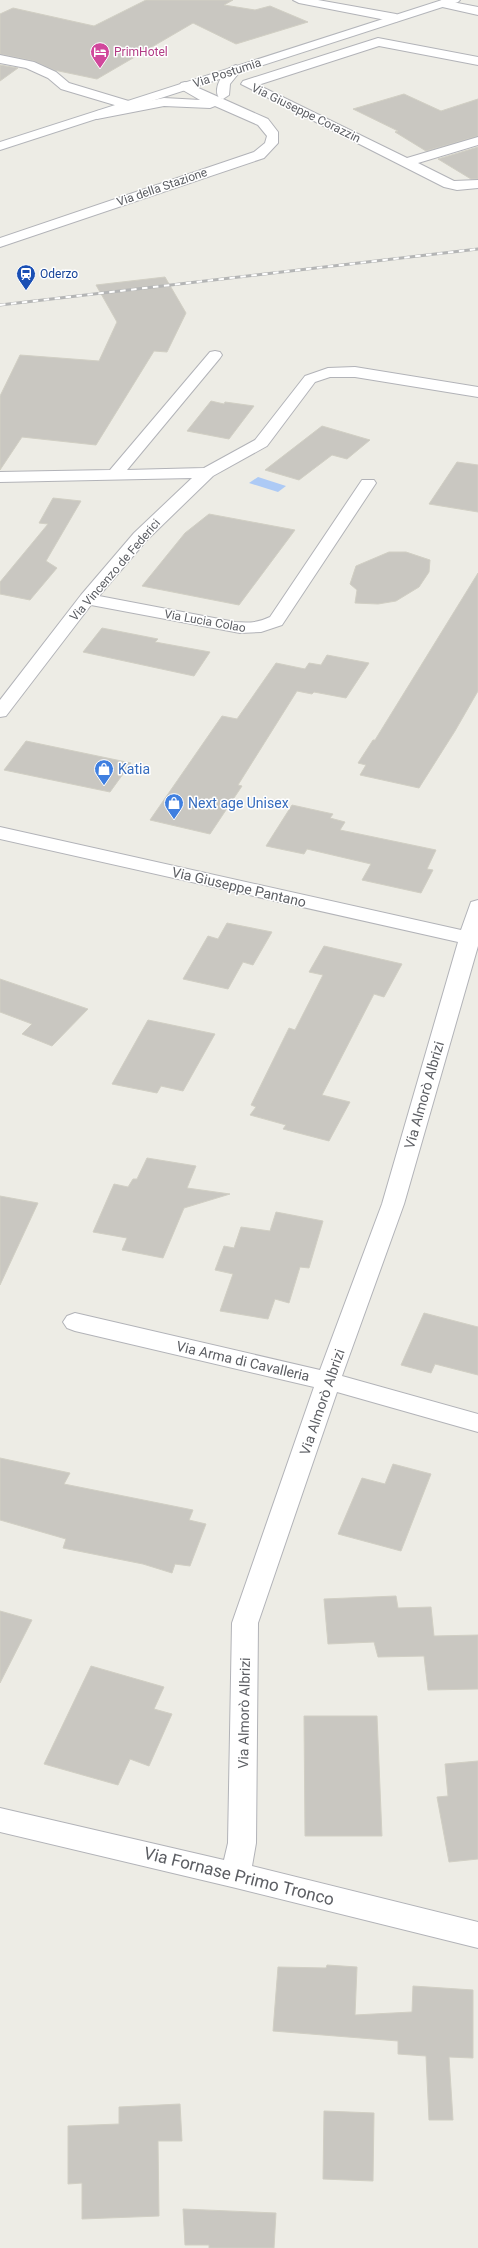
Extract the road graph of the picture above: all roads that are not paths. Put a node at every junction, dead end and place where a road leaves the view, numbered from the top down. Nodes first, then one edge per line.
1 (300, 0) edge
2 (448, 2) edge
3 (478, 11) edge
4 (396, 18) junction
5 (312, 45) junction
6 (338, 55) junction
7 (0, 58) edge
8 (478, 61) edge
9 (236, 70) junction
10 (190, 85) junction
11 (225, 100) junction
12 (128, 105) junction
13 (97, 115) junction
14 (478, 141) edge
15 (0, 146) edge
16 (408, 162) junction
17 (478, 184) edge
18 (0, 243) edge
19 (215, 355) dead end
20 (478, 392) edge
21 (207, 473) junction
22 (115, 474) junction
23 (0, 477) edge
24 (368, 482) dead end
25 (87, 599) junction
26 (0, 712) edge
27 (0, 833) edge
28 (478, 906) edge
29 (473, 939) edge
30 (75, 1322) dead end
31 (328, 1381) junction
32 (478, 1423) edge
33 (0, 1820) edge
34 (236, 1875) junction
35 (478, 1935) edge

1 - 4 street
2 - 3 street
2 - 4 street, Via Postumia
4 - 5 street, Via Postumia
5 - 6 street
5 - 9 street, Via Postumia
6 - 8 street, Via Giuseppe Corazzin
6 - 16 street, Via Giuseppe Corazzin
7 - 12 street
9 - 10 street, Via Postumia
9 - 11 street
10 - 11 street, Via della Stazione
10 - 12 street, Via Postumia
11 - 13 street
11 - 18 street, Via della Stazione
12 - 13 street, Via Postumia
13 - 15 street, Via Postumia
14 - 16 street
16 - 17 street, Via Giuseppe Corazzin
19 - 22 street
20 - 21 street, Via Vincenzo de Federici
21 - 22 street
21 - 25 street, Via Vincenzo de Federici
22 - 23 street
24 - 25 street, Via Lucia Colao
25 - 26 street, Via Vincenzo de Federici
27 - 29 street, Via Giuseppe Pantano
28 - 29 street, Via Almorò Albrizi
29 - 31 street, Via Almorò Albrizi
30 - 31 street, Via Arma di Cavalleria
31 - 32 street, Via Arma di Cavalleria
31 - 34 street, Via Almorò Albrizi
33 - 34 street, Via Fornase Primo Tronco
34 - 35 street, Via Fornase Primo Tronco

